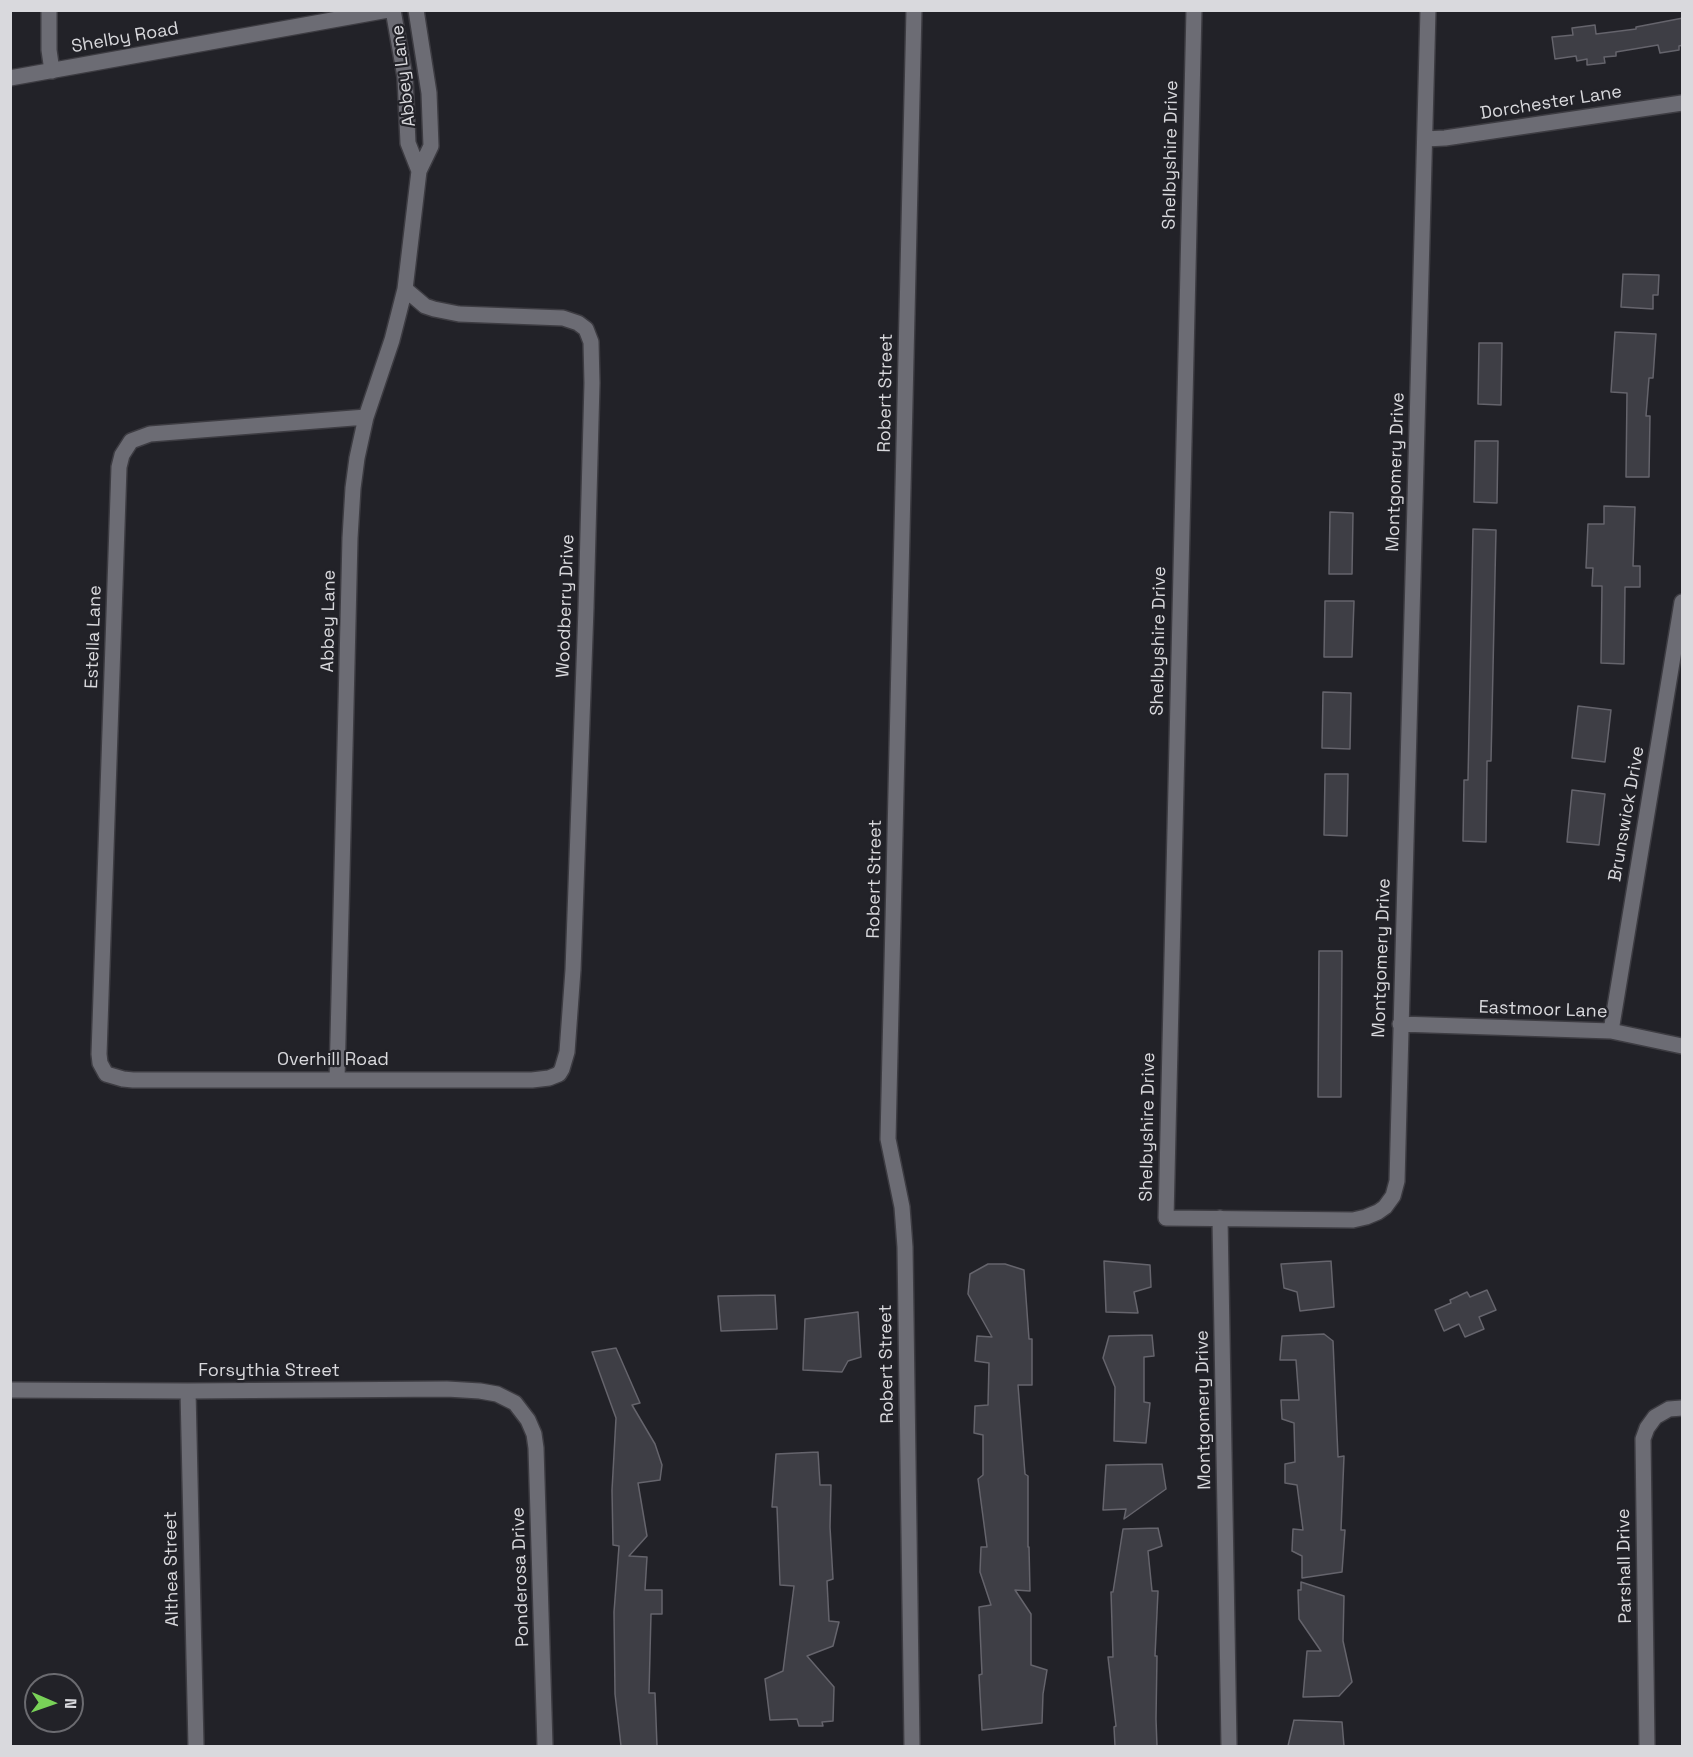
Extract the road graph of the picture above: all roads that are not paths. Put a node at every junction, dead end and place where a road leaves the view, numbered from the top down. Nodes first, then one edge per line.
1 (49, 10) edge
2 (388, 10) edge
3 (393, 10) edge
4 (416, 10) edge
5 (914, 10) edge
6 (1194, 10) edge
7 (1428, 10) edge
8 (347, 14) edge
9 (52, 71) junction
10 (10, 78) edge
11 (1683, 103) edge
12 (1425, 139) junction
13 (419, 171) junction
14 (405, 289) junction
15 (366, 417) junction
16 (1683, 602) edge
17 (1400, 1024) junction
18 (1611, 1031) junction
19 (1683, 1046) edge
20 (106, 1074) joint
21 (559, 1074) joint
22 (337, 1080) junction
23 (1220, 1218) junction
24 (10, 1390) edge
25 (188, 1391) junction
26 (1683, 1408) edge
27 (522, 1410) joint
28 (196, 1746) edge
29 (545, 1746) edge
30 (912, 1746) edge
31 (1229, 1746) edge
32 (1647, 1746) edge

1 - 9 street
2 - 8 street, Shelby Road
3 - 13 street, Abbey Lane
4 - 13 street, Abbey Lane
5 - 30 street, Robert Street
6 - 23 street, Shelbyshire Drive
7 - 12 street, Montgomery Drive
8 - 9 street, Shelby Road
9 - 10 street, Shelby Road
11 - 12 street, Dorchester Lane
12 - 17 street, Montgomery Drive
13 - 14 street, Abbey Lane
14 - 15 street, Abbey Lane
14 - 21 street, Woodberry Drive
15 - 20 street, Estella Lane
15 - 22 street, Abbey Lane
16 - 18 street, Brunswick Drive
17 - 18 street, Eastmoor Lane
17 - 23 street, Montgomery Drive
18 - 19 street, Eastmoor Lane
20 - 22 street, Overhill Road
21 - 22 street, Overhill Road
23 - 31 street, Montgomery Drive
24 - 25 street, Forsythia Street
25 - 27 street, Forsythia Street
25 - 28 street, Althea Street
26 - 32 street, Parshall Drive
27 - 29 street, Ponderosa Drive

